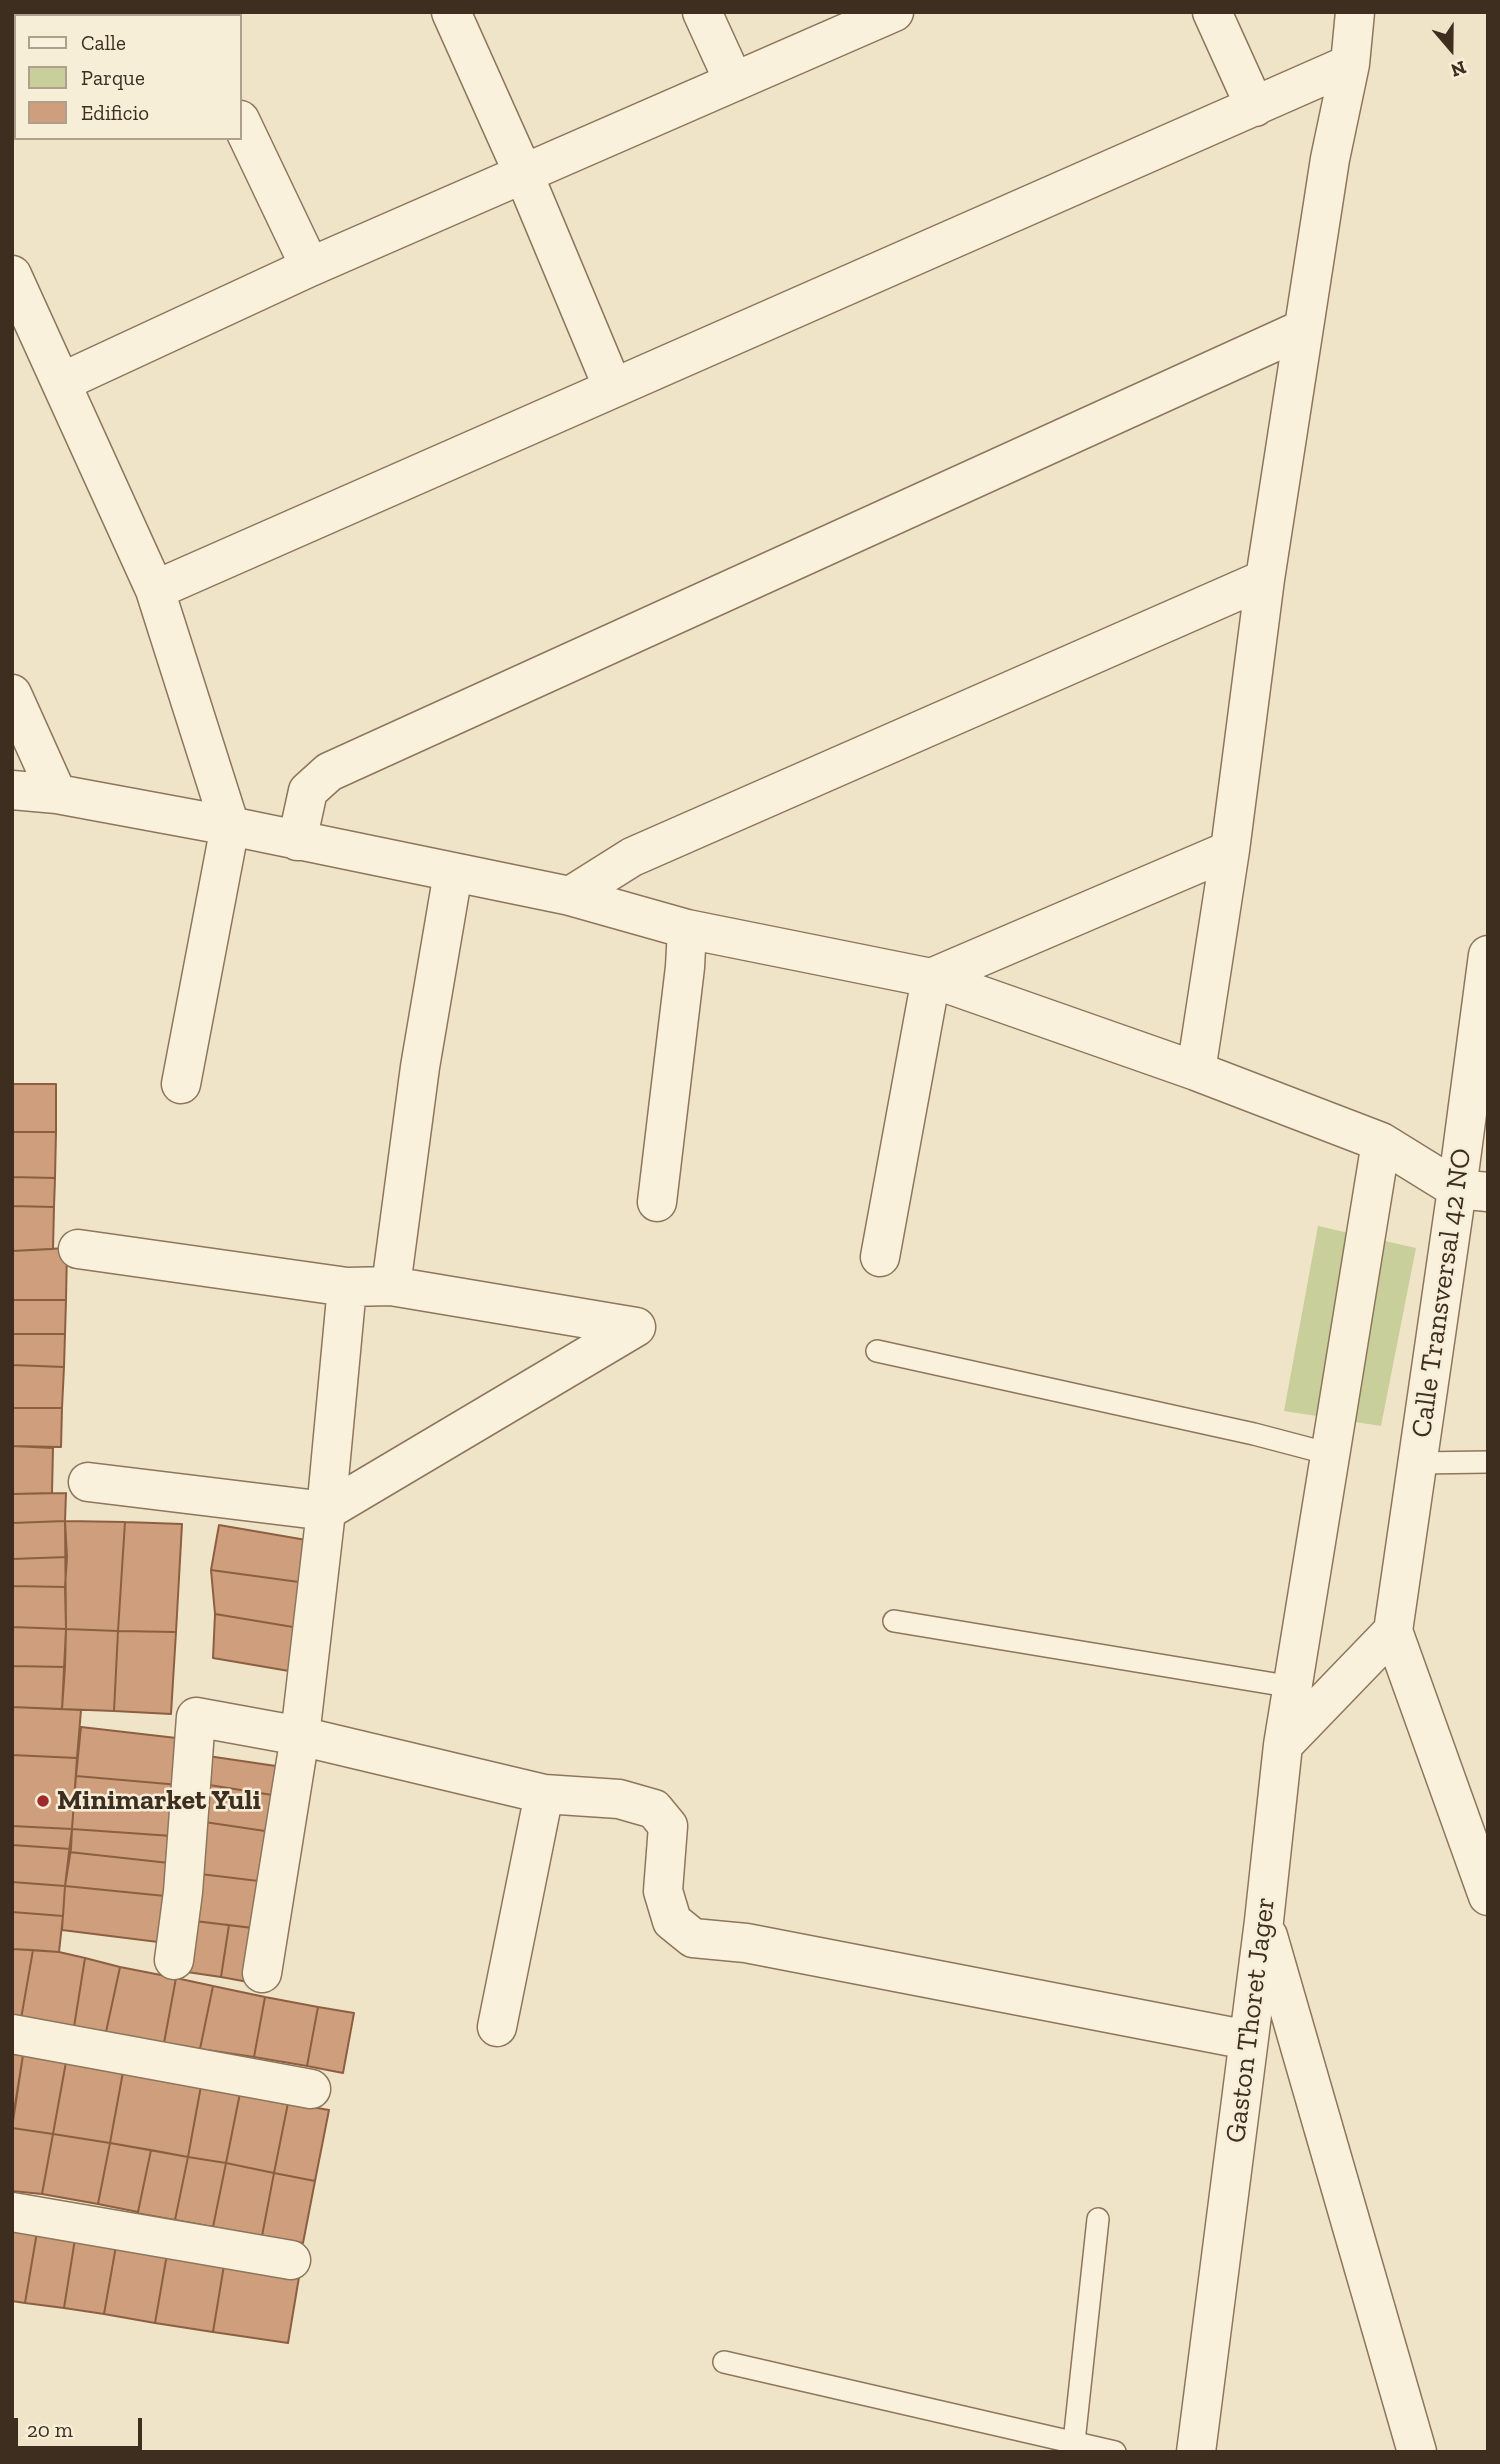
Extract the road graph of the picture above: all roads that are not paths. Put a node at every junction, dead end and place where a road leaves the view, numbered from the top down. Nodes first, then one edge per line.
1 (451, 12) edge
2 (702, 12) edge
3 (894, 12) edge
4 (1212, 12) edge
5 (1355, 12) edge
6 (1350, 64) junction
7 (734, 82) junction
8 (1255, 107) junction
9 (242, 124) edge
10 (524, 175) junction
11 (310, 268) junction
12 (12, 275) edge
13 (1303, 329) junction
14 (62, 382) junction
15 (613, 388) junction
16 (1265, 579) junction
17 (156, 590) junction
18 (12, 694) edge
19 (12, 790) edge
20 (57, 794) junction
21 (230, 826) junction
22 (297, 841) junction
23 (1230, 850) junction
24 (453, 873) junction
25 (570, 896) junction
26 (687, 929) junction
27 (1488, 955) edge
28 (931, 978) junction
29 (1196, 1071) junction
30 (180, 1084) dead end
31 (1381, 1143) junction
32 (1473, 1190) edge
33 (657, 1202) dead end
34 (78, 1249) dead end
35 (880, 1257) dead end
36 (391, 1286) junction
37 (347, 1287) junction
38 (877, 1351) dead end
39 (1330, 1454) junction
40 (1488, 1462) edge
41 (1418, 1463) junction
42 (89, 1482) dead end
43 (326, 1511) junction
44 (894, 1621) dead end
45 (1393, 1632) junction
46 (1293, 1687) junction
47 (300, 1737) junction
48 (1283, 1745) junction
49 (544, 1794) junction
50 (1488, 1896) edge
51 (1264, 1922) junction
52 (174, 1960) dead end
53 (262, 1973) dead end
54 (497, 2027) dead end
55 (12, 2034) edge
56 (1248, 2040) junction
57 (311, 2089) dead end
58 (12, 2212) edge
59 (1098, 2219) dead end
60 (291, 2260) dead end
61 (724, 2362) dead end
62 (1074, 2442) junction
63 (1115, 2452) edge
64 (1196, 2452) edge
65 (1417, 2452) edge

1 - 10 street
2 - 7 street
3 - 7 street
4 - 8 street
5 - 6 street
6 - 8 street
6 - 13 street
7 - 10 street
8 - 15 street
9 - 11 street
10 - 11 street
10 - 15 street
11 - 14 street
12 - 14 street
13 - 16 street
13 - 22 street
14 - 17 street
15 - 17 street
16 - 23 street
16 - 25 street
17 - 21 street
18 - 20 street
19 - 20 street
20 - 21 street
21 - 22 street
21 - 30 street
22 - 24 street
23 - 28 street
23 - 29 street
24 - 25 street
24 - 36 street
25 - 26 street
26 - 28 street
26 - 33 street
27 - 32 street, Calle Transversal 42 NO
28 - 29 street
28 - 35 street
29 - 31 street
31 - 32 street
31 - 39 street, Gaston Thoret Jager
32 - 41 street, Calle Transversal 42 NO
34 - 37 street
36 - 37 street
36 - 43 street
37 - 43 street
38 - 39 lane
39 - 46 street, Gaston Thoret Jager
40 - 41 lane
41 - 45 street, Calle Transversal 42 NO
42 - 43 street
43 - 47 street
44 - 46 lane
45 - 48 street
45 - 50 street
46 - 48 street, Gaston Thoret Jager
47 - 49 street
47 - 52 street
47 - 53 street
48 - 51 street, Gaston Thoret Jager
49 - 54 street
49 - 56 street
51 - 56 street, Gaston Thoret Jager
51 - 65 street
55 - 57 street
56 - 64 street, Gaston Thoret Jager
58 - 60 street
59 - 62 lane
61 - 62 lane
62 - 63 lane

